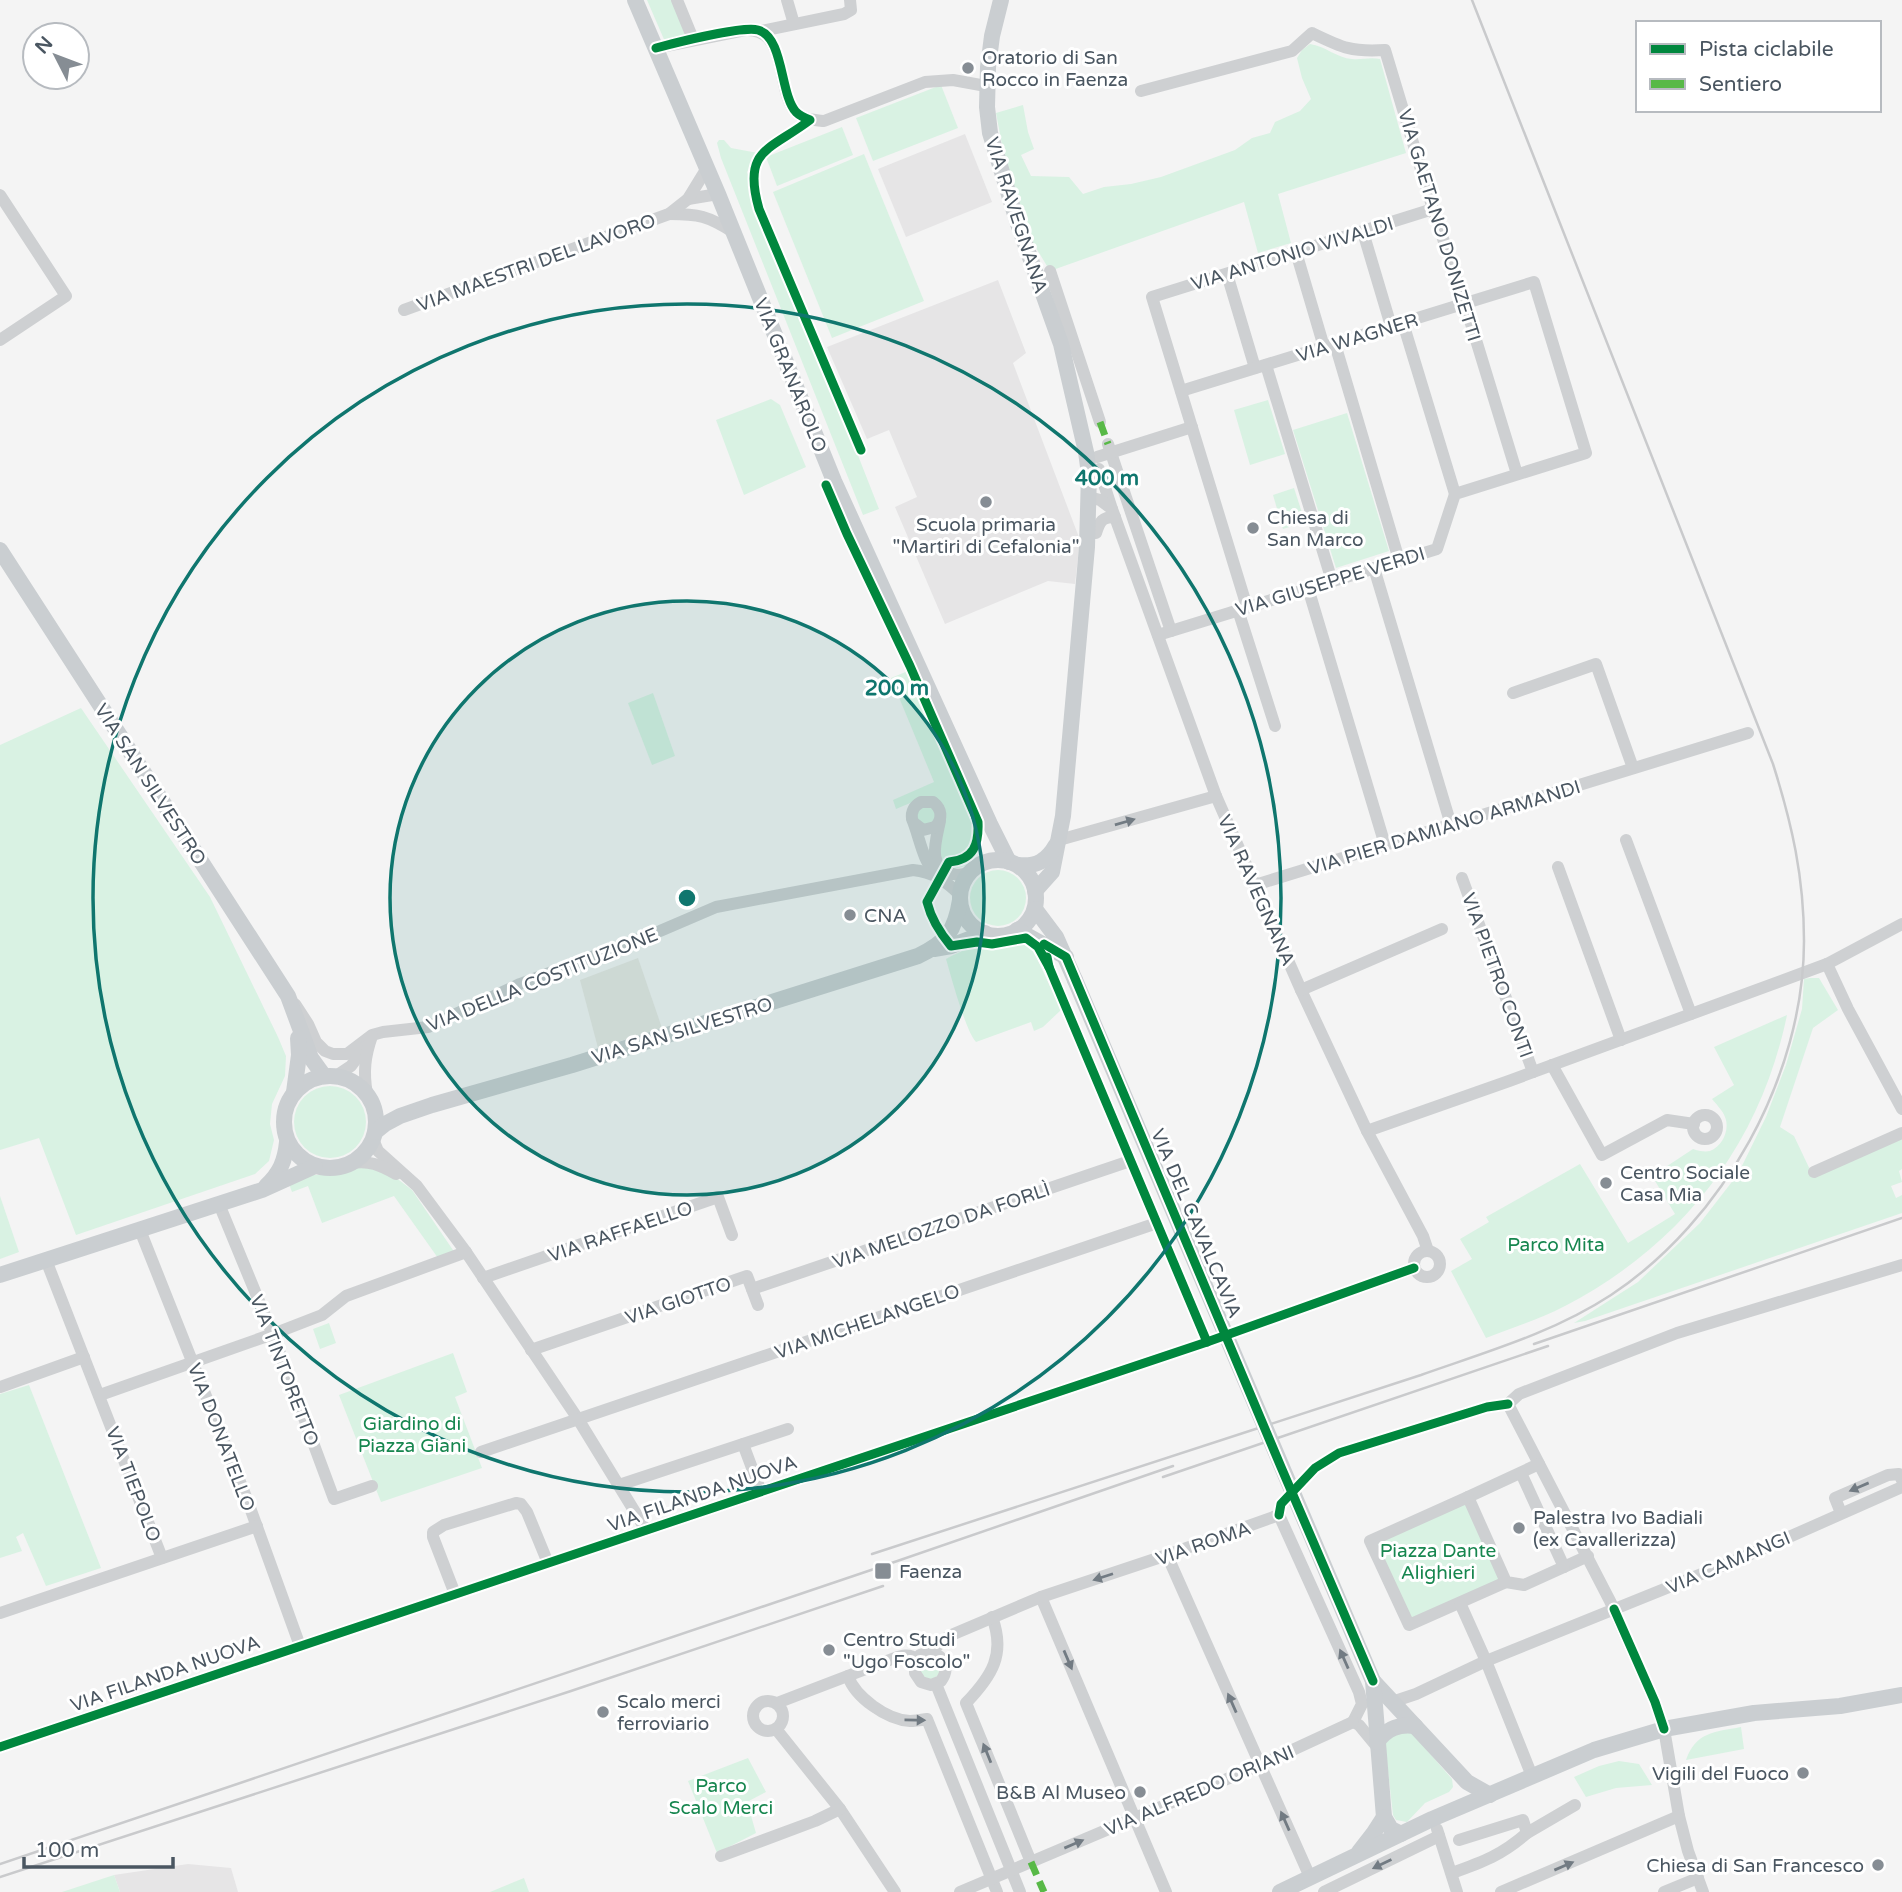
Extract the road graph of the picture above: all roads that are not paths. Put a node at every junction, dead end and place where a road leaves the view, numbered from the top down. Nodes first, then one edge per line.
1 (635, 0) edge
2 (677, 0) edge
3 (787, 0) edge
4 (850, 0) edge
5 (1001, 0) edge
6 (794, 24) junction
7 (761, 31) junction
8 (693, 39) junction
9 (656, 48) junction
10 (986, 86) junction
11 (1141, 92) dead end
12 (707, 168) junction
13 (718, 194) junction
14 (0, 195) edge
15 (688, 199) junction
16 (1433, 209) junction
17 (669, 214) junction
18 (696, 214) junction
19 (733, 232) junction
20 (1363, 232) junction
21 (1296, 252) junction
22 (1049, 271) dead end
23 (1227, 274) junction
24 (1465, 303) junction
25 (404, 310) dead end
26 (1397, 324) junction
27 (0, 340) edge
28 (1067, 342) junction
29 (1329, 345) junction
30 (1066, 365) junction
31 (1261, 367) junction
32 (1181, 391) junction
33 (1100, 422) dead end
34 (1192, 428) junction
35 (1104, 456) junction
36 (1517, 474) junction
37 (1455, 494) junction
38 (1104, 506) junction
39 (0, 550) edge
40 (1399, 560) junction
41 (1374, 568) junction
42 (1332, 581) junction
43 (1083, 585) junction
44 (1308, 588) junction
45 (1243, 608) junction
46 (1164, 633) junction
47 (1513, 693) dead end
48 (1275, 726) dead end
49 (1748, 733) dead end
50 (1633, 768) junction
51 (1216, 796) junction
52 (940, 821) junction
53 (914, 823) junction
54 (990, 824) junction
55 (1451, 825) junction
56 (1059, 840) junction
57 (1626, 840) dead end
58 (1385, 845) junction
59 (924, 854) junction
60 (1014, 863) junction
61 (976, 867) junction
62 (1558, 867) dead end
63 (913, 870) junction
64 (939, 877) junction
65 (1462, 878) dead end
66 (1255, 886) junction
67 (1035, 891) junction
68 (960, 897) junction
69 (1035, 909) junction
70 (1902, 924) edge
71 (1441, 929) dead end
72 (1017, 930) junction
73 (985, 933) junction
74 (1044, 944) junction
75 (931, 950) junction
76 (1066, 957) junction
77 (1828, 964) junction
78 (1301, 990) junction
79 (288, 996) junction
80 (1691, 1014) junction
81 (298, 1021) junction
82 (372, 1035) junction
83 (1621, 1040) junction
84 (1552, 1065) junction
85 (1534, 1072) junction
86 (330, 1076) junction
87 (294, 1092) junction
88 (369, 1098) junction
89 (432, 1105) junction
90 (1902, 1109) edge
91 (1694, 1124) dead end
92 (1367, 1131) junction
93 (1902, 1133) edge
94 (374, 1135) junction
95 (288, 1142) junction
96 (1130, 1161) junction
97 (352, 1163) junction
98 (315, 1166) junction
99 (1814, 1172) dead end
100 (417, 1186) junction
101 (262, 1190) junction
102 (219, 1204) junction
103 (1157, 1223) junction
104 (140, 1230) junction
105 (732, 1235) dead end
106 (1428, 1251) junction
107 (466, 1252) junction
108 (47, 1260) junction
109 (1414, 1268) junction
110 (1901, 1268) edge
111 (0, 1275) edge
112 (483, 1278) junction
113 (752, 1289) junction
114 (758, 1305) dead end
115 (273, 1334) junction
116 (1207, 1342) junction
117 (531, 1350) junction
118 (84, 1357) junction
119 (194, 1363) junction
120 (0, 1387) edge
121 (100, 1395) junction
122 (1508, 1404) junction
123 (578, 1419) junction
124 (788, 1429) dead end
125 (743, 1444) junction
126 (481, 1452) dead end
127 (1539, 1464) junction
128 (1521, 1473) junction
129 (1902, 1480) edge
130 (619, 1485) junction
131 (372, 1486) dead end
132 (1902, 1487) edge
133 (761, 1492) junction
134 (1468, 1497) junction
135 (1841, 1513) junction
136 (1279, 1516) junction
137 (257, 1526) junction
138 (646, 1530) junction
139 (1167, 1555) junction
140 (1588, 1556) junction
141 (162, 1558) junction
142 (548, 1563) junction
143 (1564, 1567) junction
144 (1506, 1582) junction
145 (455, 1594) junction
146 (1041, 1597) junction
147 (1460, 1603) junction
148 (1614, 1609) junction
149 (0, 1612) edge
150 (992, 1617) junction
151 (300, 1646) junction
152 (930, 1652) junction
153 (916, 1659) junction
154 (1486, 1661) junction
155 (848, 1676) junction
156 (1373, 1681) junction
157 (936, 1683) junction
158 (1902, 1695) edge
159 (1392, 1702) junction
160 (777, 1703) junction
161 (1353, 1722) junction
162 (1415, 1726) junction
163 (776, 1728) junction
164 (1664, 1729) junction
165 (1378, 1745) junction
166 (0, 1747) edge
167 (1260, 1765) junction
168 (1460, 1774) junction
169 (1532, 1776) junction
170 (1490, 1794) junction
171 (1575, 1805) dead end
172 (840, 1809) junction
173 (1679, 1816) junction
174 (1384, 1817) junction
175 (1135, 1818) junction
176 (1433, 1819) junction
177 (1407, 1831) junction
178 (1527, 1833) junction
179 (1439, 1836) junction
180 (1459, 1840) dead end
181 (1358, 1854) junction
182 (720, 1856) dead end
183 (1031, 1862) junction
184 (1340, 1864) junction
185 (1011, 1871) junction
186 (1452, 1873) junction
187 (1310, 1877) junction
188 (1698, 1878) junction
189 (992, 1879) junction
190 (1348, 1880) junction
191 (895, 1892) edge
192 (960, 1892) edge
193 (997, 1892) edge
194 (1020, 1892) edge
195 (1166, 1892) edge
196 (1280, 1892) edge
197 (1324, 1892) edge
198 (1457, 1892) edge
199 (1501, 1892) edge
200 (1664, 1892) edge
201 (1703, 1892) edge

1 - 9 main road, VIA GRANAROLO
2 - 8 street
3 - 6 street
4 - 6 street
5 - 10 main road, VIA RAVEGNANA
6 - 7 street
7 - 8 street
7 - 10 street
8 - 9 street
9 - 12 main road, VIA GRANAROLO
10 - 28 main road, VIA RAVEGNANA
11 - 16 street, VIA GAETANO DONIZETTI
12 - 13 main road, VIA GRANAROLO
12 - 15 street, VIA MAESTRI DEL LAVORO
13 - 15 street, VIA MAESTRI DEL LAVORO
13 - 18 street
13 - 19 main road, VIA GRANAROLO
14 - 27 street
15 - 17 street, VIA MAESTRI DEL LAVORO
16 - 20 street, VIA ANTONIO VIVALDI
16 - 24 street, VIA GAETANO DONIZETTI
17 - 18 street, VIA MAESTRI DEL LAVORO
17 - 25 street, VIA MAESTRI DEL LAVORO
18 - 19 street, VIA MAESTRI DEL LAVORO
19 - 54 main road, VIA GRANAROLO
20 - 21 street, VIA ANTONIO VIVALDI
20 - 26 street
21 - 23 street, VIA ANTONIO VIVALDI
21 - 29 street
22 - 28 street, VIA RAVEGNANA
23 - 31 street
23 - 32 street, VIA ANTONIO VIVALDI
24 - 26 street, VIA WAGNER
24 - 36 street, VIA GAETANO DONIZETTI
24 - 36 street, VIA WAGNER
26 - 29 street, VIA WAGNER
26 - 37 street
28 - 30 main road, VIA RAVEGNANA
28 - 33 street, VIA RAVEGNANA
29 - 31 street, VIA WAGNER
29 - 40 street
30 - 35 main road, VIA RAVEGNANA
30 - 38 main road, VIA RAVEGNANA
31 - 32 street, VIA WAGNER
31 - 42 street
32 - 34 street
34 - 35 street
34 - 45 street
35 - 38 main road, VIA RAVEGNANA
35 - 46 street, VIA RAVEGNANA
36 - 37 street
37 - 40 street, VIA GIUSEPPE VERDI
38 - 43 main road
38 - 43 main road
38 - 46 street, VIA RAVEGNANA
39 - 79 main road, VIA SAN SILVESTRO
40 - 41 street, VIA GIUSEPPE VERDI
41 - 42 street, VIA GIUSEPPE VERDI
41 - 55 street
42 - 44 street, VIA GIUSEPPE VERDI
43 - 56 main road
44 - 45 street, VIA GIUSEPPE VERDI
44 - 58 street
45 - 46 street, VIA GIUSEPPE VERDI
45 - 48 street
46 - 51 street, VIA RAVEGNANA
47 - 50 street
49 - 50 street, VIA PIER DAMIANO ARMANDI
50 - 55 street, VIA PIER DAMIANO ARMANDI
56 -> 51 street
51 - 66 street, VIA RAVEGNANA
52 - 53 street
52 - 53 street
52 - 61 street
53 - 59 street, VIA DELLA COSTITUZIONE
54 - 60 main road, VIA GRANAROLO
54 - 61 main road
55 - 58 street, VIA PIER DAMIANO ARMANDI
56 - 60 main road
56 - 67 main road
57 - 80 street
58 - 66 street, VIA PIER DAMIANO ARMANDI
59 - 63 street
59 - 64 street, VIA DELLA COSTITUZIONE
60 - 61 main road
60 - 67 main road
61 - 68 main road
62 - 83 street
63 - 64 street, VIA DELLA COSTITUZIONE
63 - 82 street, VIA DELLA COSTITUZIONE
64 - 68 street, VIA DELLA COSTITUZIONE
65 - 85 street, VIA PIETRO CONTI
66 - 78 street, VIA RAVEGNANA
67 - 69 main road
68 - 73 main road
68 - 75 main road, VIA SAN SILVESTRO
69 - 72 main road
69 - 76 main road, VIA DEL CAVALCAVIA
70 - 77 street
71 - 78 street
72 - 73 main road
72 - 74 main road
73 - 75 main road, VIA SAN SILVESTRO
74 - 76 main road
74 - 96 street, VIA DEL CAVALCAVIA
75 - 89 main road, VIA SAN SILVESTRO
76 - 156 main road, VIA DEL CAVALCAVIA, bridge
77 - 80 street
77 - 90 street
78 - 92 street, VIA RAVEGNANA
79 - 81 main road, VIA SAN SILVESTRO
79 - 82 street, VIA DELLA COSTITUZIONE
80 - 83 street
81 - 86 main road, VIA SAN SILVESTRO
81 - 87 main road, VIA SAN SILVESTRO
82 - 86 street
82 - 88 street
83 - 84 street
84 - 85 street
84 - 91 street
85 - 92 street
86 - 87 main road
86 - 88 main road
87 - 95 main road
88 - 89 main road, VIA SAN SILVESTRO
88 - 94 main road
89 - 94 main road, VIA SAN SILVESTRO
92 - 106 street, VIA RAVEGNANA
93 - 99 street
94 - 97 main road
94 - 100 street
95 - 98 main road
95 - 101 main road
96 - 103 street, VIA DEL CAVALCAVIA
96 - 113 street, VIA MELOZZO DA FORLÌ
97 - 98 main road
97 - 100 street
98 - 101 main road
100 - 107 street
101 - 102 main road
102 - 104 main road
102 - 115 street, VIA TINTORETTO
103 - 116 street, VIA DEL CAVALCAVIA
103 - 123 street, VIA MICHELANGELO
104 - 108 main road
104 - 119 street, VIA DONATELLO
105 - 112 street, VIA RAFFAELLO
106 - 109 street
106 - 109 street, VIA RAVEGNANA
107 - 112 street
107 - 115 street
108 - 111 main road
108 - 118 street, VIA TIEPOLO
109 - 116 street, VIA FILANDA NUOVA
110 - 122 street
112 - 117 street
113 - 114 street, VIA GIOTTO
113 - 117 street, VIA GIOTTO
115 - 119 street
115 - 131 street, VIA TINTORETTO
116 - 133 street, VIA FILANDA NUOVA
117 - 123 street
118 - 120 street
118 - 121 street, VIA TIEPOLO
119 - 121 street
119 - 137 street, VIA DONATELLO
121 - 141 street, VIA TIEPOLO
122 - 127 street
122 - 136 street
123 - 126 street, VIA MICHELANGELO
123 - 130 street
124 - 125 street
125 - 130 street
125 - 133 street
127 - 128 street
127 - 140 street
128 - 134 street
128 - 143 street
129 -> 135 street
130 - 138 street
132 - 135 street, VIA CAMANGI
133 - 138 street, VIA FILANDA NUOVA
134 - 144 street
134 - 147 street
135 - 148 street, VIA CAMANGI
136 - 139 street, VIA ROMA
161 -> 136 street
137 - 141 street, VIA TIEPOLO
137 - 151 street, VIA DONATELLO
138 - 142 street, VIA FILANDA NUOVA
139 -> 146 street, VIA ROMA
167 -> 139 street
140 - 143 street
140 - 148 street
141 - 149 street
142 - 145 street, VIA FILANDA NUOVA
142 - 145 street
143 - 144 street
144 - 147 street
145 - 151 street, VIA FILANDA NUOVA
146 - 150 street, VIA ROMA
146 -> 175 street
147 - 154 street
148 - 154 street
148 - 164 street
150 - 152 street, VIA ROMA
183 -> 150 street
151 - 166 street, VIA FILANDA NUOVA
152 - 153 street
152 - 157 street
153 - 155 street
153 - 157 street
154 - 159 street
154 - 169 street
155 - 160 street
155 -> 189 street
156 - 159 main road, VIA DEL CAVALCAVIA
156 - 165 main road, VIA DEL CAVALCAVIA
157 - 185 street
158 - 164 main road
159 - 162 main road, VIA DEL CAVALCAVIA
160 - 163 street
160 - 163 street
161 - 165 street
161 - 167 street, VIA ALFREDO ORIANI
162 - 165 main road
162 - 168 main road, VIA DEL CAVALCAVIA
163 - 172 street
164 - 169 main road
164 - 173 street
165 - 174 main road, VIA DEL CAVALCAVIA
167 - 175 street, VIA ALFREDO ORIANI
187 -> 167 street
168 - 170 main road, VIA DEL CAVALCAVIA
168 - 177 main road
169 - 170 main road
170 - 176 main road
171 - 178 street
172 - 182 street
172 - 191 street
173 - 188 street
199 -> 173 street
174 - 177 main road
174 - 181 main road
183 -> 175 street, VIA ALFREDO ORIANI
175 - 195 street
176 - 177 main road
176 - 179 street
177 - 181 main road
178 - 180 street
178 - 186 street
179 - 186 street
179 -> 190 street
181 - 184 main road
183 - 185 street, VIA ALFREDO ORIANI
184 - 187 main road
184 - 190 street
185 - 189 street, VIA ALFREDO ORIANI
185 - 194 street
186 - 198 street
187 - 196 main road
188 - 200 street
188 - 201 street
189 - 192 street, VIA ALFREDO ORIANI
189 - 193 street
190 - 197 street

